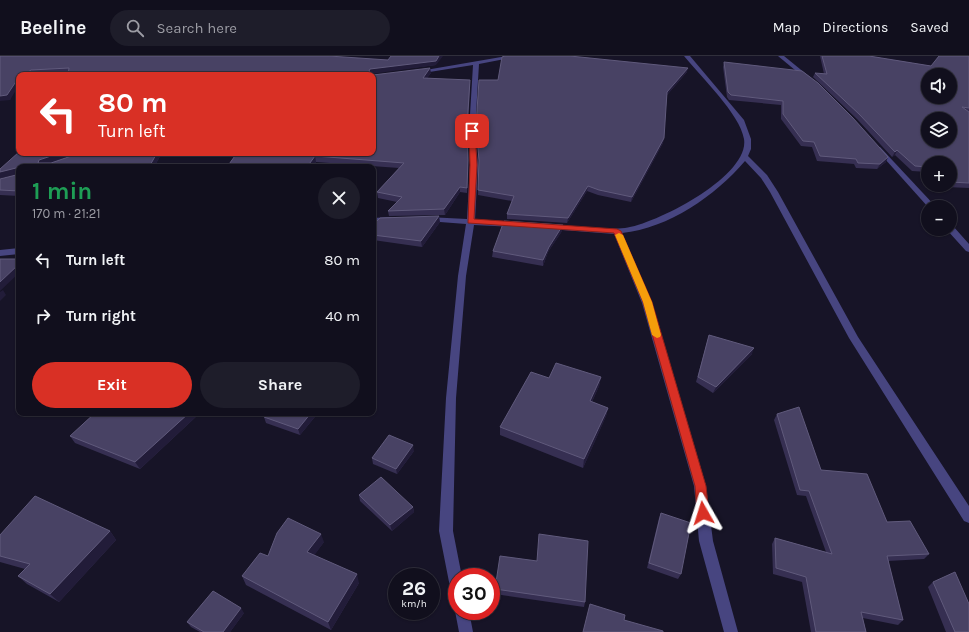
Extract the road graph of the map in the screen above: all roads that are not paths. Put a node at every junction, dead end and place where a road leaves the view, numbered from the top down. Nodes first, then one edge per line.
1 (517, 56) edge
2 (687, 56) edge
3 (781, 56) edge
4 (476, 63) junction
5 (413, 72) edge
6 (814, 83) edge
7 (875, 144) edge
8 (745, 157) junction
9 (926, 200) edge
10 (403, 219) edge
11 (417, 219) edge
12 (376, 220) edge
13 (470, 221) junction
14 (523, 225) edge
15 (538, 226) edge
16 (617, 231) junction
17 (957, 236) edge
18 (969, 249) edge
19 (16, 251) edge
20 (0, 253) edge
21 (969, 517) edge
22 (453, 568) edge
23 (464, 620) edge
24 (466, 632) edge
25 (731, 632) edge

1 - 4 street
2 - 8 street
3 - 6 street
4 - 5 street
4 - 13 street
7 - 9 street
8 - 16 street
8 - 21 street
10 - 12 street
11 - 13 street
13 - 14 street
13 - 22 street
15 - 16 street
16 - 25 street
17 - 18 street
19 - 20 street
23 - 24 street

